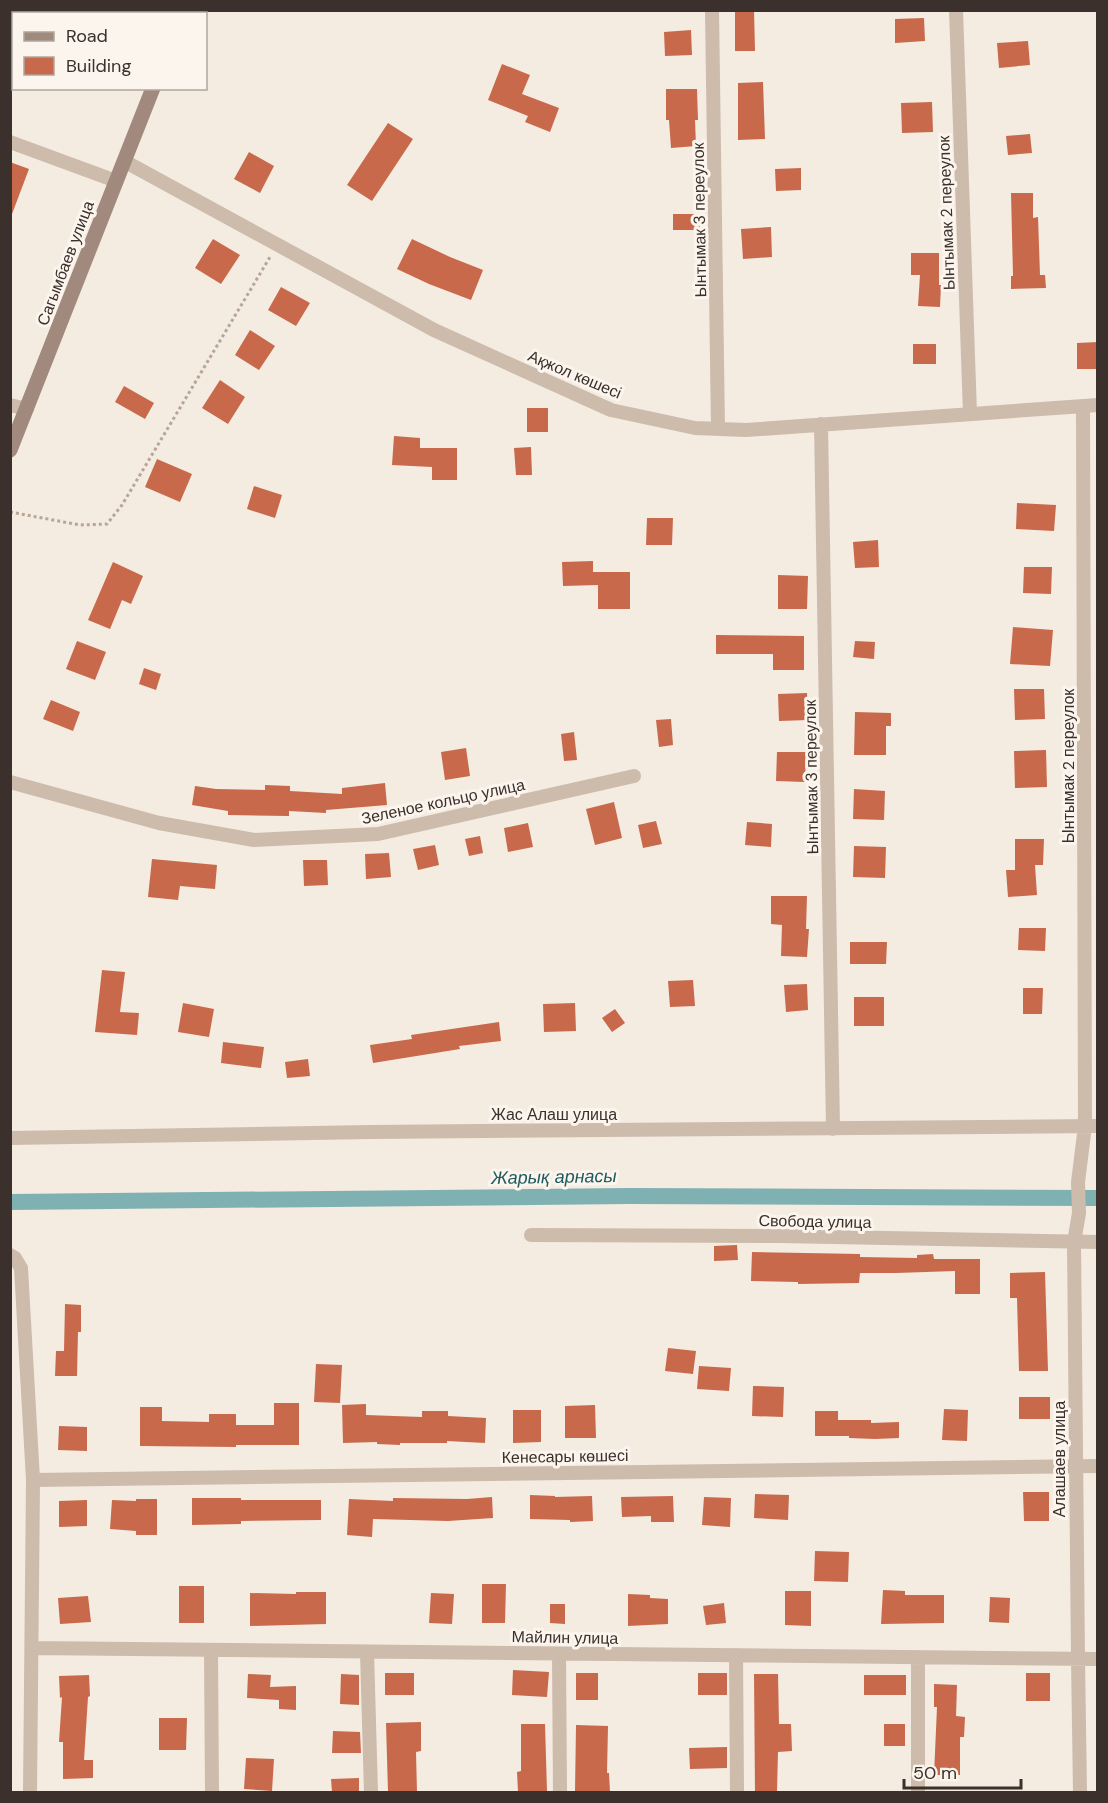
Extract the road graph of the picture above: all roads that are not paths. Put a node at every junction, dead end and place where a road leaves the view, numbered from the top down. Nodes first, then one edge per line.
1 (712, 10) edge
2 (956, 10) edge
3 (152, 90) edge
4 (10, 142) edge
5 (124, 161) junction
6 (116, 181) junction
7 (10, 405) edge
8 (1090, 405) edge
9 (27, 409) junction
10 (970, 414) junction
11 (821, 424) junction
12 (718, 429) junction
13 (10, 450) edge
14 (634, 776) dead end
15 (10, 782) edge
16 (1091, 1126) edge
17 (833, 1129) junction
18 (10, 1138) edge
19 (531, 1235) dead end
20 (1074, 1242) junction
21 (1098, 1242) edge
22 (10, 1255) edge
23 (1076, 1466) junction
24 (1098, 1466) edge
25 (33, 1480) junction
26 (32, 1648) junction
27 (211, 1650) junction
28 (367, 1652) junction
29 (559, 1654) junction
30 (736, 1655) junction
31 (918, 1657) junction
32 (1078, 1659) junction
33 (1098, 1659) edge
34 (30, 1792) edge
35 (212, 1792) edge
36 (371, 1792) edge
37 (560, 1792) edge
38 (737, 1792) edge
39 (918, 1792) edge
40 (1080, 1792) edge

1 - 12 street, Ынтымак 3 переулок
2 - 10 street, Ынтымак 2 переулок
3 - 5 street, Сагымбаев улица
4 - 6 street
5 - 6 street, Сагымбаев улица
5 - 12 street, Ақжол көшесі
6 - 9 street, Сагымбаев улица
7 - 9 street
8 - 10 street, Ақжол көшесі
8 - 16 street, Ынтымак 2 переулок
9 - 13 street, Сагымбаев улица
10 - 11 street, Ақжол көшесі
11 - 12 street, Ақжол көшесі
11 - 17 street, Ынтымак 3 переулок
14 - 15 street, Зеленое кольцо улица
16 - 17 street, Жас Алаш улица
16 - 20 street, Алашаев улица
17 - 18 street, Жас Алаш улица
19 - 20 street, Свобода улица
20 - 21 street, Свобода улица
20 - 23 street, Алашаев улица
22 - 25 street
23 - 24 street, Кенесары көшесі
23 - 25 street, Кенесары көшесі
23 - 32 street, Алашаев улица
25 - 26 street
26 - 27 street, Майлин улица
26 - 34 street
27 - 28 street, Майлин улица
27 - 35 street
28 - 29 street, Майлин улица
28 - 36 street
29 - 30 street, Майлин улица
29 - 37 street
30 - 31 street, Майлин улица
30 - 38 street
31 - 32 street, Майлин улица
31 - 39 street
32 - 33 street, Майлин улица
32 - 40 street, Алашаев улица

